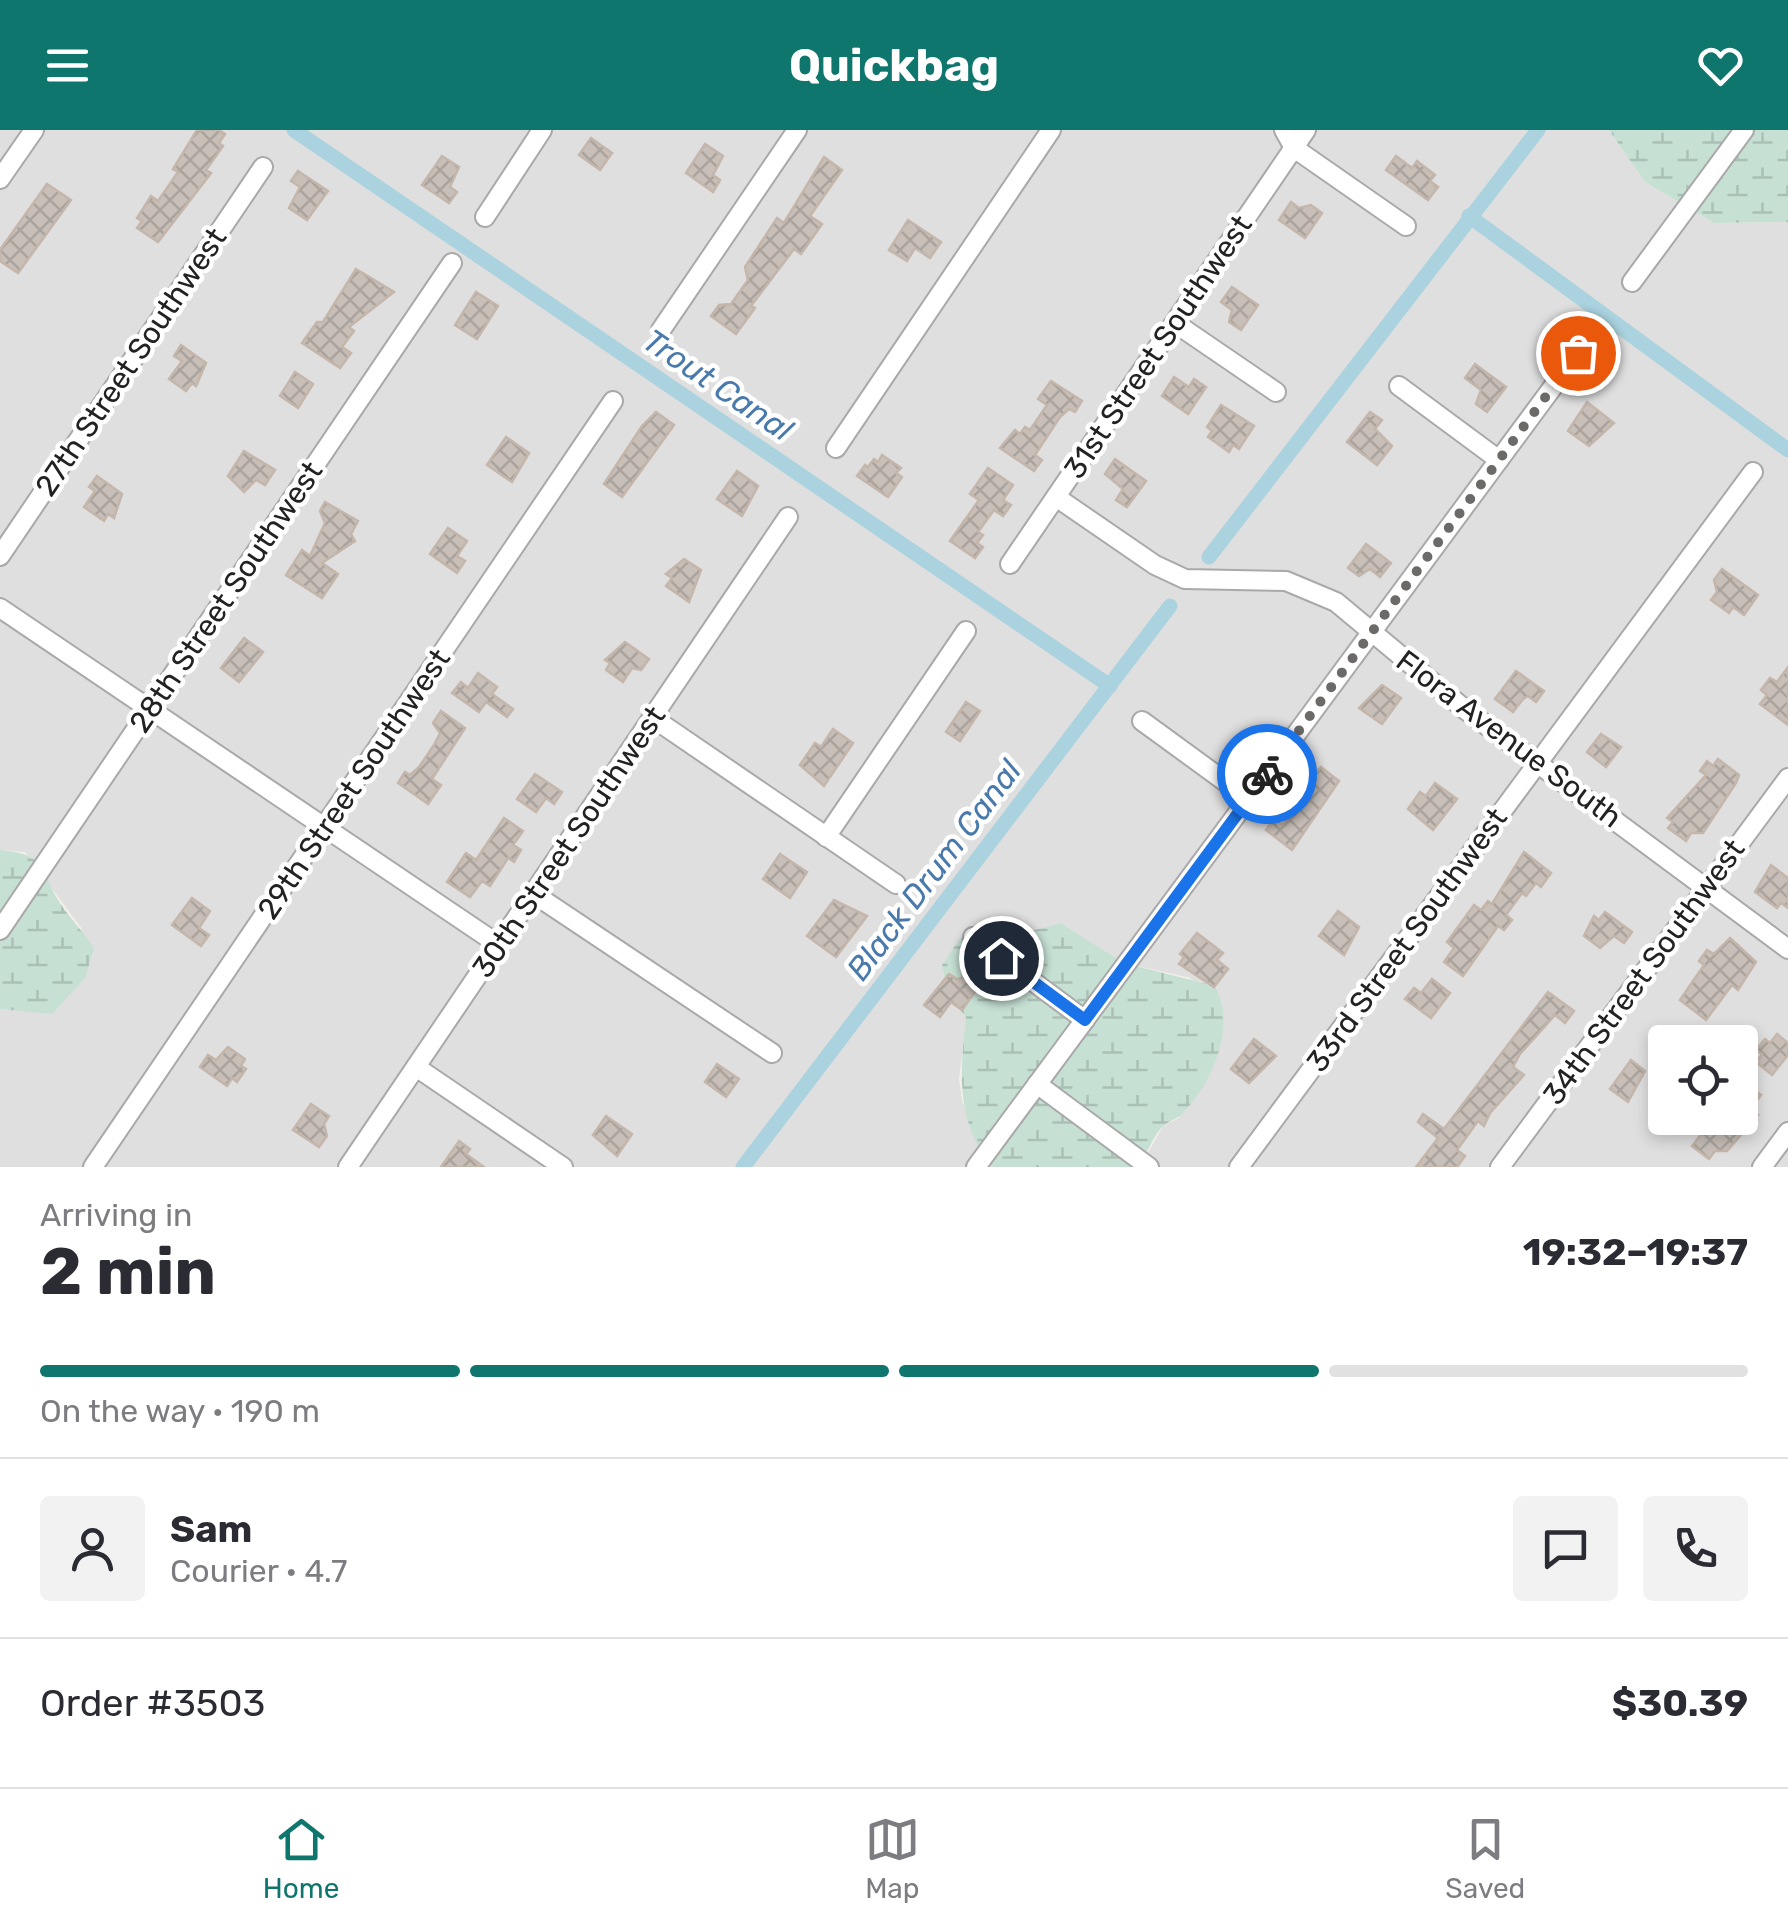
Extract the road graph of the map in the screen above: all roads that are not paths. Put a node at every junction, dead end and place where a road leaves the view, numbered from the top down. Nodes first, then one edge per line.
1 (34, 130) edge
2 (542, 130) edge
3 (797, 130) edge
4 (1052, 130) edge
5 (1284, 130) edge
6 (1306, 130) edge
7 (1744, 130) edge
8 (1294, 148) junction
9 (263, 167) dead end
10 (0, 180) edge
11 (485, 216) dead end
12 (1406, 226) dead end
13 (452, 264) dead end
14 (1632, 282) dead end
15 (1175, 323) junction
16 (661, 330) dead end
17 (1578, 353) dead end
18 (1399, 386) dead end
19 (1276, 392) dead end
20 (613, 401) dead end
21 (836, 448) dead end
22 (1499, 460) junction
23 (1753, 472) dead end
24 (1056, 496) junction
25 (788, 517) dead end
26 (0, 556) edge
27 (1010, 564) dead end
28 (0, 608) edge
29 (966, 631) dead end
30 (1372, 632) junction
31 (150, 709) junction
32 (653, 718) junction
33 (1142, 720) dead end
34 (1538, 763) junction
35 (1788, 778) edge
36 (1248, 799) junction
37 (324, 827) junction
38 (826, 837) junction
39 (896, 884) dead end
40 (1706, 888) junction
41 (534, 894) junction
42 (0, 930) edge
43 (973, 937) dead end
44 (500, 945) junction
45 (1788, 949) edge
46 (1085, 1020) junction
47 (772, 1053) dead end
48 (416, 1067) junction
49 (1038, 1084) junction
50 (1788, 1132) edge
51 (93, 1167) edge
52 (348, 1167) edge
53 (563, 1167) edge
54 (976, 1167) edge
55 (1149, 1167) edge
56 (1239, 1167) edge
57 (1500, 1167) edge
58 (1762, 1167) edge

1 - 10 street
2 - 11 street
3 - 16 street
4 - 21 street
5 - 8 street
6 - 8 street, 31st Street Southwest
7 - 14 street
8 - 12 street
8 - 15 street, 31st Street Southwest
9 - 26 street, 27th Street Southwest
13 - 31 street, 28th Street Southwest
15 - 19 street
15 - 24 street, 31st Street Southwest
17 - 22 street
18 - 22 street
20 - 37 street, 29th Street Southwest
22 - 30 street
23 - 34 street, 33rd Street Southwest
24 - 27 street, 31st Street Southwest
24 - 30 street, Flora Avenue South
25 - 32 street, 30th Street Southwest
28 - 31 street
29 - 38 street
30 - 34 street, Flora Avenue South
30 - 36 street
31 - 37 street
31 - 42 street, 28th Street Southwest
32 - 38 street
32 - 41 street, 30th Street Southwest
33 - 36 street
34 - 40 street, Flora Avenue South
34 - 56 street, 33rd Street Southwest
35 - 40 street, 34th Street Southwest
36 - 46 street
37 - 44 street
37 - 51 street, 29th Street Southwest
38 - 39 street
40 - 45 street, Flora Avenue South
40 - 57 street, 34th Street Southwest
41 - 44 street, 30th Street Southwest
41 - 47 street
43 - 46 street
44 - 48 street, 30th Street Southwest
46 - 49 street
48 - 52 street, 30th Street Southwest
48 - 53 street
49 - 54 street
49 - 55 street
50 - 58 street

